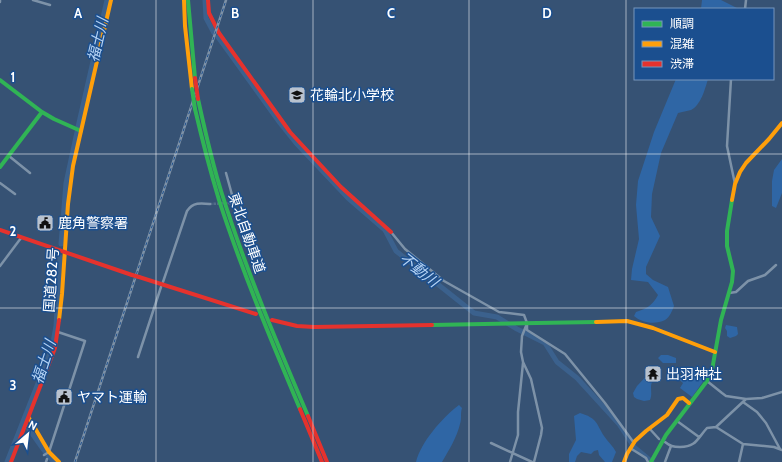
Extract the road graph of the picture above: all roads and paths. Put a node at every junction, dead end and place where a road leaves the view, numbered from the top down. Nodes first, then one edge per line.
1 (33, 0) edge
2 (111, 0) edge
3 (184, 0) edge
4 (188, 0) edge
5 (208, 0) edge
6 (50, 4) dead end
7 (0, 80) edge
8 (731, 80) edge
9 (42, 112) junction
10 (782, 123) edge
11 (81, 131) junction
12 (8, 156) junction
13 (0, 168) edge
14 (30, 173) dead end
15 (226, 173) dead end
16 (0, 183) edge
17 (735, 184) junction
18 (15, 194) dead end
19 (230, 203) dead end
20 (210, 204) tunnel mouth
21 (0, 230) edge
22 (391, 232) joint
23 (21, 238) junction
24 (64, 251) junction
25 (776, 265) dead end
26 (0, 266) edge
27 (163, 282) dead end
28 (161, 287) dead end
29 (729, 293) junction
30 (256, 314) dead end
31 (272, 320) dead end
32 (527, 323) junction
33 (58, 332) junction
34 (715, 352) junction
35 (138, 357) dead end
36 (523, 362) junction
37 (707, 380) junction
38 (782, 392) edge
39 (745, 401) junction
40 (690, 403) junction
41 (28, 419) junction
42 (677, 420) junction
43 (716, 427) junction
44 (649, 428) junction
45 (699, 438) junction
46 (659, 439) dead end
47 (491, 443) dead end
48 (663, 443) junction
49 (743, 444) junction
50 (632, 445) junction
51 (670, 446) junction
52 (781, 450) edge
53 (49, 452) junction
54 (513, 454) junction
55 (44, 455) dead end
56 (11, 462) edge
57 (59, 462) edge
58 (322, 462) edge
59 (327, 462) edge
60 (510, 462) edge
61 (533, 462) edge
62 (624, 462) edge
63 (648, 462) edge
64 (651, 462) edge
65 (665, 462) edge
66 (739, 462) edge

1 - 6 street
2 - 11 main road, 国道282号
3 - 58 main road, 東北自動車道, bridge
4 - 59 main road, 東北自動車道, bridge
5 - 22 main road
7 - 9 main road
8 - 17 street
9 - 11 main road
9 - 12 main road
10 - 17 main road
11 - 24 main road, 国道282号
12 - 13 main road
12 - 14 street
15 - 19 street
16 - 18 street
17 - 29 main road
20 - 27 street
21 - 23 main road
22 - 32 street
23 - 24 main road
23 - 26 street
24 - 30 main road, bridge
24 - 33 main road, 国道282号
25 - 29 street
28 - 35 street
29 - 34 main road
31 - 32 main road
32 - 34 main road
32 - 36 street
32 - 50 street
33 - 41 main road, 国道282号
33 - 53 street
34 - 37 main road
36 - 54 street
36 - 61 street
37 - 39 street
37 - 40 main road
38 - 39 street
39 - 43 street
39 - 52 street
40 - 42 main road
40 - 44 main road
41 - 53 main road
41 - 56 main road, 国道282号
42 - 45 street
42 - 48 main road
43 - 45 street
43 - 49 street
44 - 46 street
44 - 50 main road
45 - 51 street
47 - 54 street
48 - 51 street
48 - 64 main road
49 - 52 street
49 - 66 street
50 - 62 main road
50 - 63 street
51 - 65 street
53 - 55 street
53 - 57 main road
54 - 60 street
54 - 61 street

